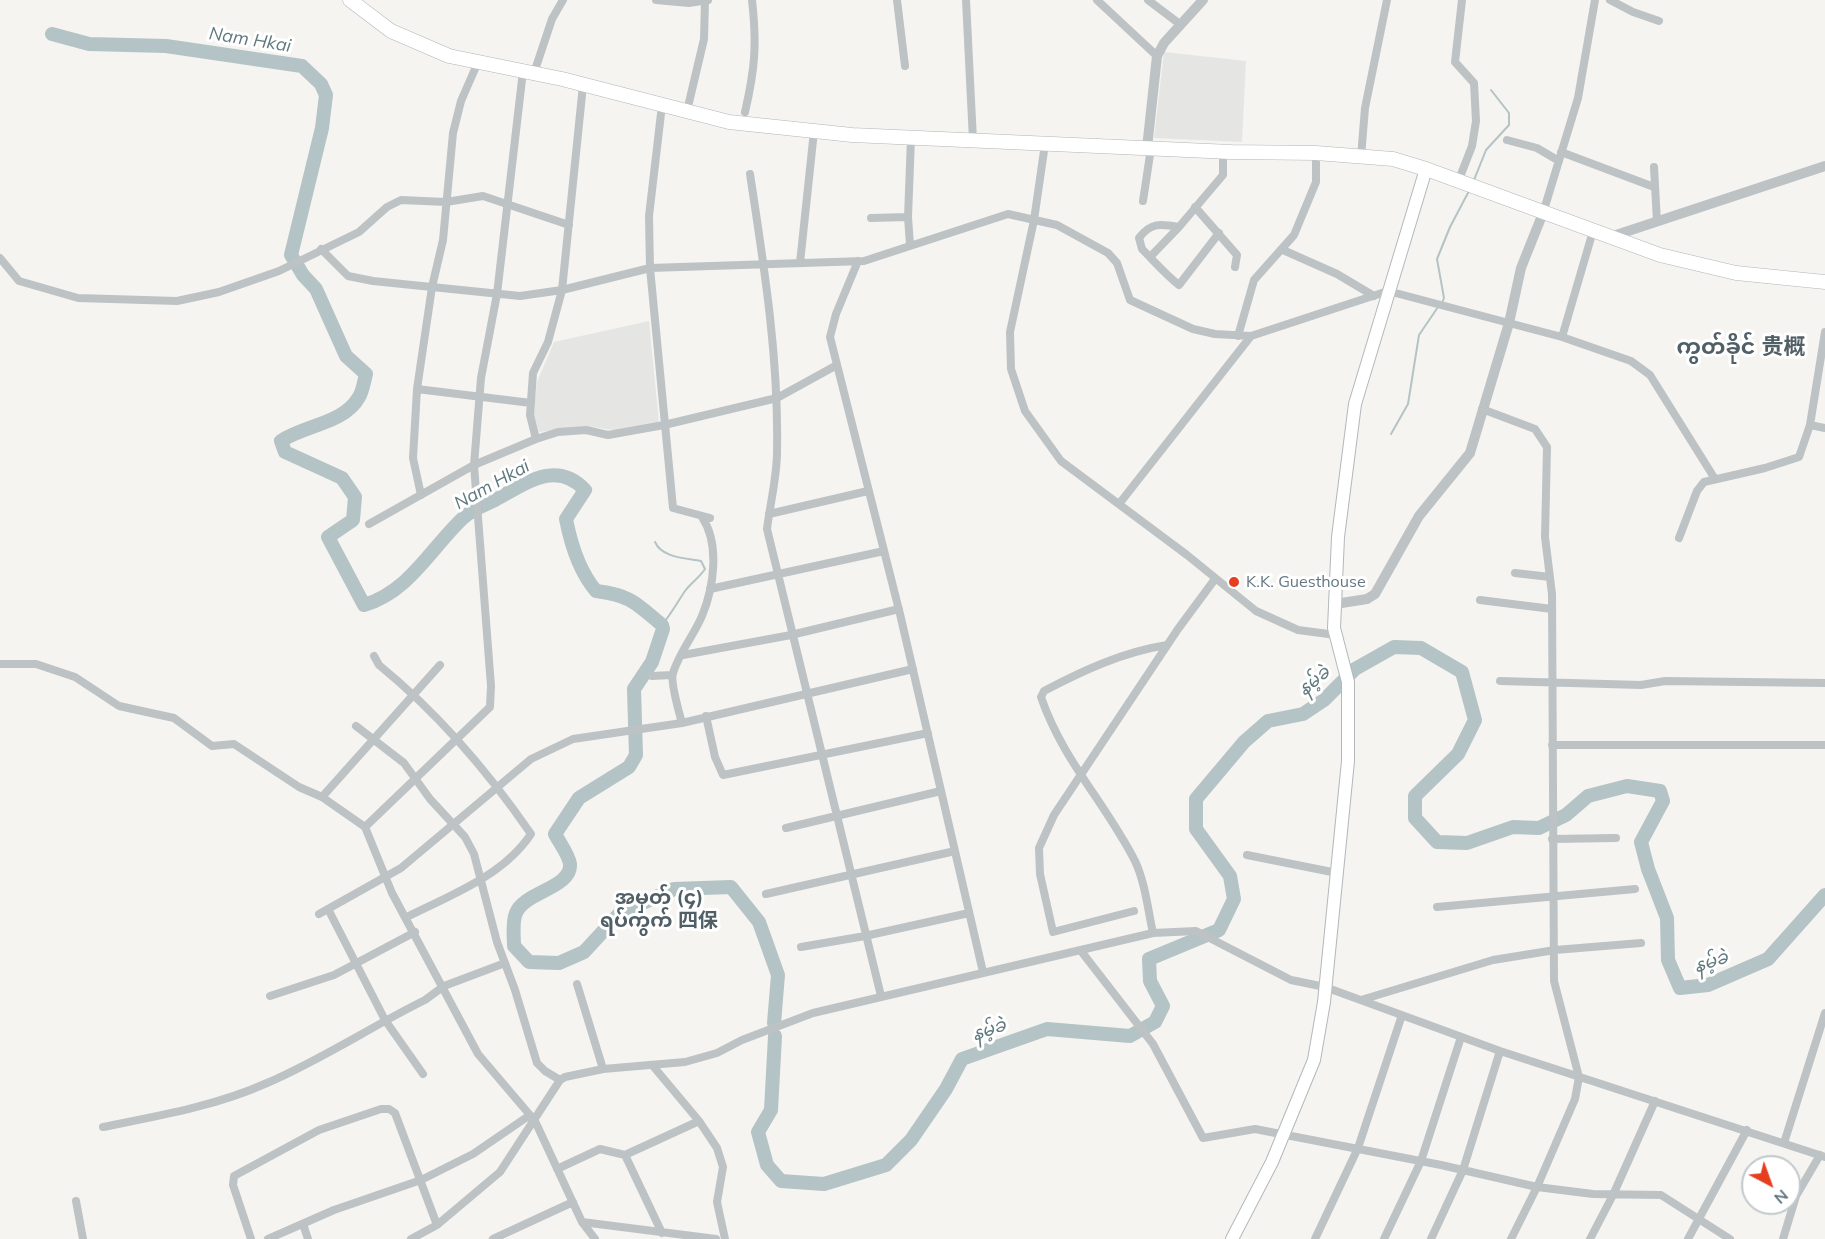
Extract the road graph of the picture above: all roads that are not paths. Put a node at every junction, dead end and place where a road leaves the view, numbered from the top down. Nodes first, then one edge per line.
1 (351, 0) edge
2 (563, 0) edge
3 (656, 0) edge
4 (706, 0) edge
5 (752, 0) edge
6 (897, 0) edge
7 (966, 0) edge
8 (1097, 0) edge
9 (1148, 0) edge
10 (1203, 0) edge
11 (1387, 0) edge
12 (1462, 0) edge
13 (1595, 0) edge
14 (1610, 0) edge
15 (1659, 21) dead end
16 (1181, 25) junction
17 (1158, 56) junction
18 (478, 62) junction
19 (905, 66) dead end
20 (528, 72) junction
21 (583, 85) junction
22 (662, 105) junction
23 (687, 111) junction
24 (745, 112) dead end
25 (814, 131) junction
26 (910, 138) junction
27 (973, 140) junction
28 (1507, 140) dead end
29 (1045, 144) junction
30 (1149, 148) junction
31 (1223, 152) junction
32 (1316, 153) junction
33 (1560, 156) junction
34 (1361, 157) junction
35 (1825, 166) edge
36 (1654, 167) dead end
37 (1426, 169) junction
38 (750, 174) dead end
39 (1458, 182) junction
40 (1654, 187) junction
41 (1143, 201) dead end
42 (446, 202) junction
43 (507, 204) junction
44 (1195, 207) junction
45 (1543, 213) junction
46 (908, 217) junction
47 (871, 218) dead end
48 (1034, 220) junction
49 (1657, 222) junction
50 (569, 225) junction
51 (1179, 227) junction
52 (1593, 231) junction
53 (1219, 233) junction
54 (1610, 237) junction
55 (910, 245) junction
56 (321, 249) junction
57 (1283, 250) junction
58 (1152, 255) junction
59 (0, 258) edge
60 (858, 261) junction
61 (800, 263) junction
62 (765, 264) junction
63 (1235, 267) dead end
64 (650, 268) junction
65 (1825, 282) edge
66 (432, 287) junction
67 (562, 290) junction
68 (1388, 291) junction
69 (497, 294) junction
70 (1374, 296) junction
71 (1509, 323) junction
72 (1825, 332) edge
73 (1238, 336) junction
74 (1251, 336) junction
75 (1562, 337) junction
76 (837, 365) junction
77 (417, 389) junction
78 (480, 398) junction
79 (777, 398) junction
80 (531, 403) junction
81 (1482, 409) junction
82 (664, 425) junction
83 (1810, 425) junction
84 (1825, 428) edge
85 (536, 439) junction
86 (474, 465) junction
87 (1715, 479) junction
88 (868, 491) junction
89 (421, 495) junction
90 (1119, 504) junction
91 (769, 514) junction
92 (369, 524) dead end
93 (1679, 538) dead end
94 (884, 551) junction
95 (778, 573) junction
96 (1515, 573) dead end
97 (1550, 578) junction
98 (1215, 579) junction
99 (710, 589) junction
100 (1480, 600) dead end
101 (1335, 604) junction
102 (898, 609) junction
103 (1552, 609) junction
104 (1336, 634) junction
105 (792, 635) junction
106 (1167, 645) junction
107 (683, 655) junction
108 (374, 656) dead end
109 (0, 664) edge
110 (440, 664) dead end
111 (913, 669) junction
112 (672, 675) junction
113 (652, 676) dead end
114 (1500, 681) dead end
115 (1552, 682) junction
116 (1825, 683) edge
117 (414, 693) junction
118 (805, 693) junction
119 (706, 716) junction
120 (682, 723) junction
121 (356, 726) dead end
122 (928, 733) junction
123 (372, 738) junction
124 (458, 739) junction
125 (1552, 745) junction
126 (1825, 745) edge
127 (820, 754) junction
128 (1080, 778) junction
129 (416, 780) junction
130 (498, 786) junction
131 (941, 791) junction
132 (322, 797) junction
133 (835, 815) junction
134 (453, 824) junction
135 (365, 827) junction
136 (786, 828) dead end
137 (1552, 835) junction
138 (1616, 838) dead end
139 (955, 851) junction
140 (1247, 855) dead end
141 (1337, 873) junction
142 (850, 874) junction
143 (385, 877) junction
144 (482, 880) junction
145 (1635, 889) dead end
146 (766, 894) dead end
147 (1553, 895) junction
148 (1437, 907) dead end
149 (1134, 911) dead end
150 (969, 913) junction
151 (407, 917) junction
152 (415, 932) junction
153 (1153, 933) junction
154 (866, 936) junction
155 (1641, 943) dead end
156 (801, 947) dead end
157 (1555, 950) junction
158 (1081, 951) junction
159 (356, 963) junction
160 (505, 963) junction
161 (983, 972) junction
162 (577, 984) dead end
163 (444, 986) junction
164 (1325, 987) junction
165 (270, 996) dead end
166 (880, 996) junction
167 (1361, 1000) junction
168 (1825, 1013) edge
169 (1402, 1015) junction
170 (385, 1020) junction
171 (1461, 1037) junction
172 (1500, 1051) junction
173 (653, 1066) junction
174 (603, 1069) junction
175 (423, 1074) dead end
176 (1579, 1077) junction
177 (560, 1080) junction
178 (1655, 1101) junction
179 (532, 1118) junction
180 (699, 1121) junction
181 (104, 1126) dead end
182 (1747, 1130) junction
183 (1284, 1133) junction
184 (1784, 1143) junction
185 (1358, 1148) junction
186 (625, 1155) junction
187 (1822, 1156) edge
188 (1421, 1161) junction
189 (557, 1169) junction
190 (1463, 1170) junction
191 (421, 1180) junction
192 (1537, 1187) junction
193 (1613, 1194) junction
194 (76, 1201) dead end
195 (573, 1202) junction
196 (1699, 1218) junction
197 (582, 1222) junction
198 (303, 1224) junction
199 (437, 1225) junction
200 (662, 1233) junction
201 (83, 1239) edge
202 (252, 1239) edge
203 (268, 1239) edge
204 (308, 1239) edge
205 (411, 1239) edge
206 (493, 1239) edge
207 (595, 1239) edge
208 (716, 1239) edge
209 (725, 1239) edge
210 (1232, 1239) edge
211 (1315, 1239) edge
212 (1384, 1239) edge
213 (1431, 1239) edge
214 (1511, 1239) edge
215 (1590, 1239) edge
216 (1688, 1239) edge
217 (1730, 1239) edge
218 (1783, 1239) edge

1 - 18 highway
2 - 20 street
3 - 4 street
4 - 23 street
5 - 24 street
6 - 19 street
7 - 27 street
8 - 17 street
9 - 16 street
10 - 16 street
11 - 34 street
12 - 39 street
13 - 33 street
14 - 15 street
16 - 17 street
17 - 30 street
18 - 20 highway
18 - 42 street
20 - 21 highway
20 - 43 street
21 - 22 highway
21 - 50 street
22 - 23 highway
22 - 64 street
23 - 25 highway
25 - 26 highway
25 - 61 street
26 - 27 highway
26 - 46 street
27 - 29 highway
28 - 33 street
29 - 30 highway
29 - 48 street
30 - 31 highway
30 - 41 street
31 - 32 highway
31 - 44 street
32 - 34 highway
32 - 57 street
33 - 40 street
33 - 45 street
34 - 37 highway
35 - 49 street
36 - 40 street
37 - 39 highway
37 - 68 main road
38 - 62 street
39 - 45 highway
40 - 49 street
42 - 43 street
42 - 56 street
42 - 66 street
43 - 50 street
43 - 69 street
44 - 51 street
44 - 53 street
45 - 52 highway
45 - 71 street
46 - 47 street
46 - 55 street
48 - 55 street
48 - 73 street
48 - 90 street
49 - 54 street
50 - 67 street
51 - 58 street
51 - 58 street
52 - 54 highway
52 - 75 street
53 - 58 street
53 - 63 street
54 - 65 highway
55 - 60 street
56 - 59 street
56 - 66 street
57 - 70 street
57 - 73 street
60 - 61 street
60 - 76 street
61 - 62 street
62 - 64 street
62 - 79 street
64 - 67 street
64 - 82 street
66 - 69 street
66 - 77 street
67 - 69 street
67 - 80 street
68 - 70 street
68 - 71 street
68 - 101 main road
69 - 78 street
70 - 74 street
71 - 75 street
71 - 81 street
72 - 83 street
73 - 74 street
74 - 90 street
75 - 87 street
76 - 79 street
76 - 88 street
77 - 78 street
77 - 89 street
78 - 80 street
78 - 86 street
79 - 82 street
79 - 91 street
80 - 85 street
81 - 97 street
81 - 101 street
82 - 85 street
82 - 99 street
83 - 84 street
83 - 87 street
85 - 86 street
86 - 89 street
86 - 124 street
87 - 93 street
88 - 91 street
88 - 94 street
89 - 92 street
90 - 98 street
91 - 95 street
94 - 95 street
94 - 102 street
95 - 99 street
95 - 105 street
96 - 97 street
97 - 103 street
98 - 104 street
98 - 106 street
99 - 107 street
100 - 103 street
101 - 104 main road
102 - 105 street
102 - 111 street
103 - 115 street
104 - 141 main road
105 - 107 street
105 - 118 street
106 - 128 street
106 - 128 street
107 - 112 street
108 - 117 street
109 - 132 street
110 - 117 street
111 - 118 street
111 - 122 street
112 - 113 street
112 - 120 street
114 - 115 street
115 - 116 street
115 - 125 street
117 - 123 street
117 - 124 street
118 - 119 street
118 - 127 street
119 - 120 street
119 - 127 street
120 - 130 street
121 - 123 street
122 - 127 street
122 - 131 street
123 - 129 street
123 - 132 street
124 - 129 street
124 - 130 street
125 - 126 street
125 - 137 street
127 - 133 street
128 - 149 street
128 - 153 street
129 - 134 street
129 - 135 street
130 - 134 street
130 - 144 street
131 - 133 street
131 - 139 street
132 - 135 street
133 - 136 street
133 - 142 street
134 - 143 street
134 - 144 street
135 - 143 street
137 - 138 street
137 - 147 street
139 - 142 street
139 - 150 street
140 - 141 street
141 - 164 main road
142 - 146 street
142 - 154 street
143 - 151 street
143 - 159 street
144 - 151 street
144 - 160 street
145 - 147 street
147 - 148 street
147 - 157 street
150 - 154 street
150 - 161 street
151 - 152 street
152 - 159 street
152 - 163 street
153 - 158 street
153 - 164 street
154 - 156 street
154 - 166 street
155 - 157 street
157 - 167 street
157 - 176 street
158 - 161 street
158 - 183 street
159 - 165 street
159 - 170 street
160 - 163 street
160 - 177 street
161 - 166 street
162 - 174 street
163 - 170 street
163 - 179 street
164 - 167 street
164 - 183 main road
166 - 173 street
167 - 169 street
168 - 184 street
169 - 171 street
169 - 185 street
170 - 175 street
170 - 181 street
171 - 172 street
171 - 188 street
172 - 176 street
172 - 190 street
173 - 174 street
173 - 180 street
174 - 177 street
176 - 178 street
176 - 192 street
177 - 179 street
178 - 182 street
178 - 193 street
179 - 189 street
179 - 191 street
179 - 199 street
180 - 186 street
180 - 209 street
182 - 184 street
182 - 196 street
183 - 185 street
183 - 210 main road
184 - 187 street
185 - 188 street
185 - 211 street
186 - 189 street
186 - 200 street
187 - 218 street
188 - 190 street
188 - 212 street
189 - 195 street
190 - 192 street
190 - 213 street
191 - 198 street
191 - 199 street
191 - 202 street
192 - 193 street
192 - 214 street
193 - 196 street
193 - 215 street
194 - 201 street
195 - 197 street
195 - 206 street
196 - 216 street
196 - 217 street
197 - 200 street
197 - 207 street
198 - 203 street
198 - 204 street
199 - 205 street
200 - 208 street

